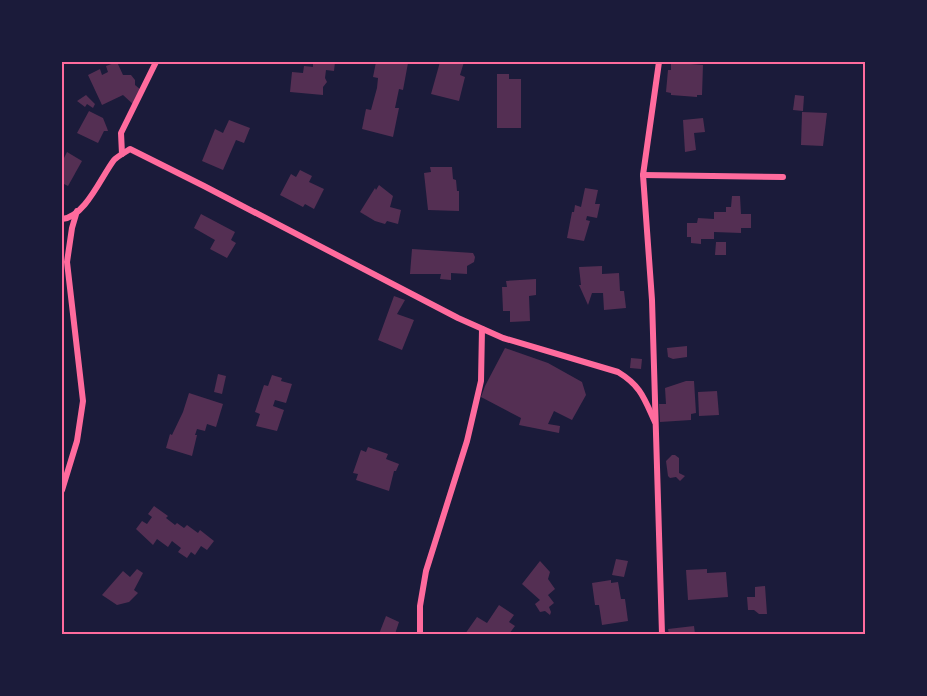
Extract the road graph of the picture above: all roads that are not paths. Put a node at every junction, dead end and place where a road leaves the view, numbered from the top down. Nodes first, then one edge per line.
1 (156, 62) edge
2 (659, 62) edge
3 (122, 154) junction
4 (643, 175) junction
5 (783, 177) dead end
6 (77, 211) junction
7 (62, 219) edge
8 (482, 328) junction
9 (655, 422) junction
10 (62, 490) edge
11 (420, 634) edge
12 (662, 634) edge

1 - 3 street
2 - 4 street
3 - 6 street
3 - 8 street
4 - 5 street
4 - 9 street
6 - 7 street
6 - 10 street
8 - 9 street
8 - 11 street
9 - 12 street

